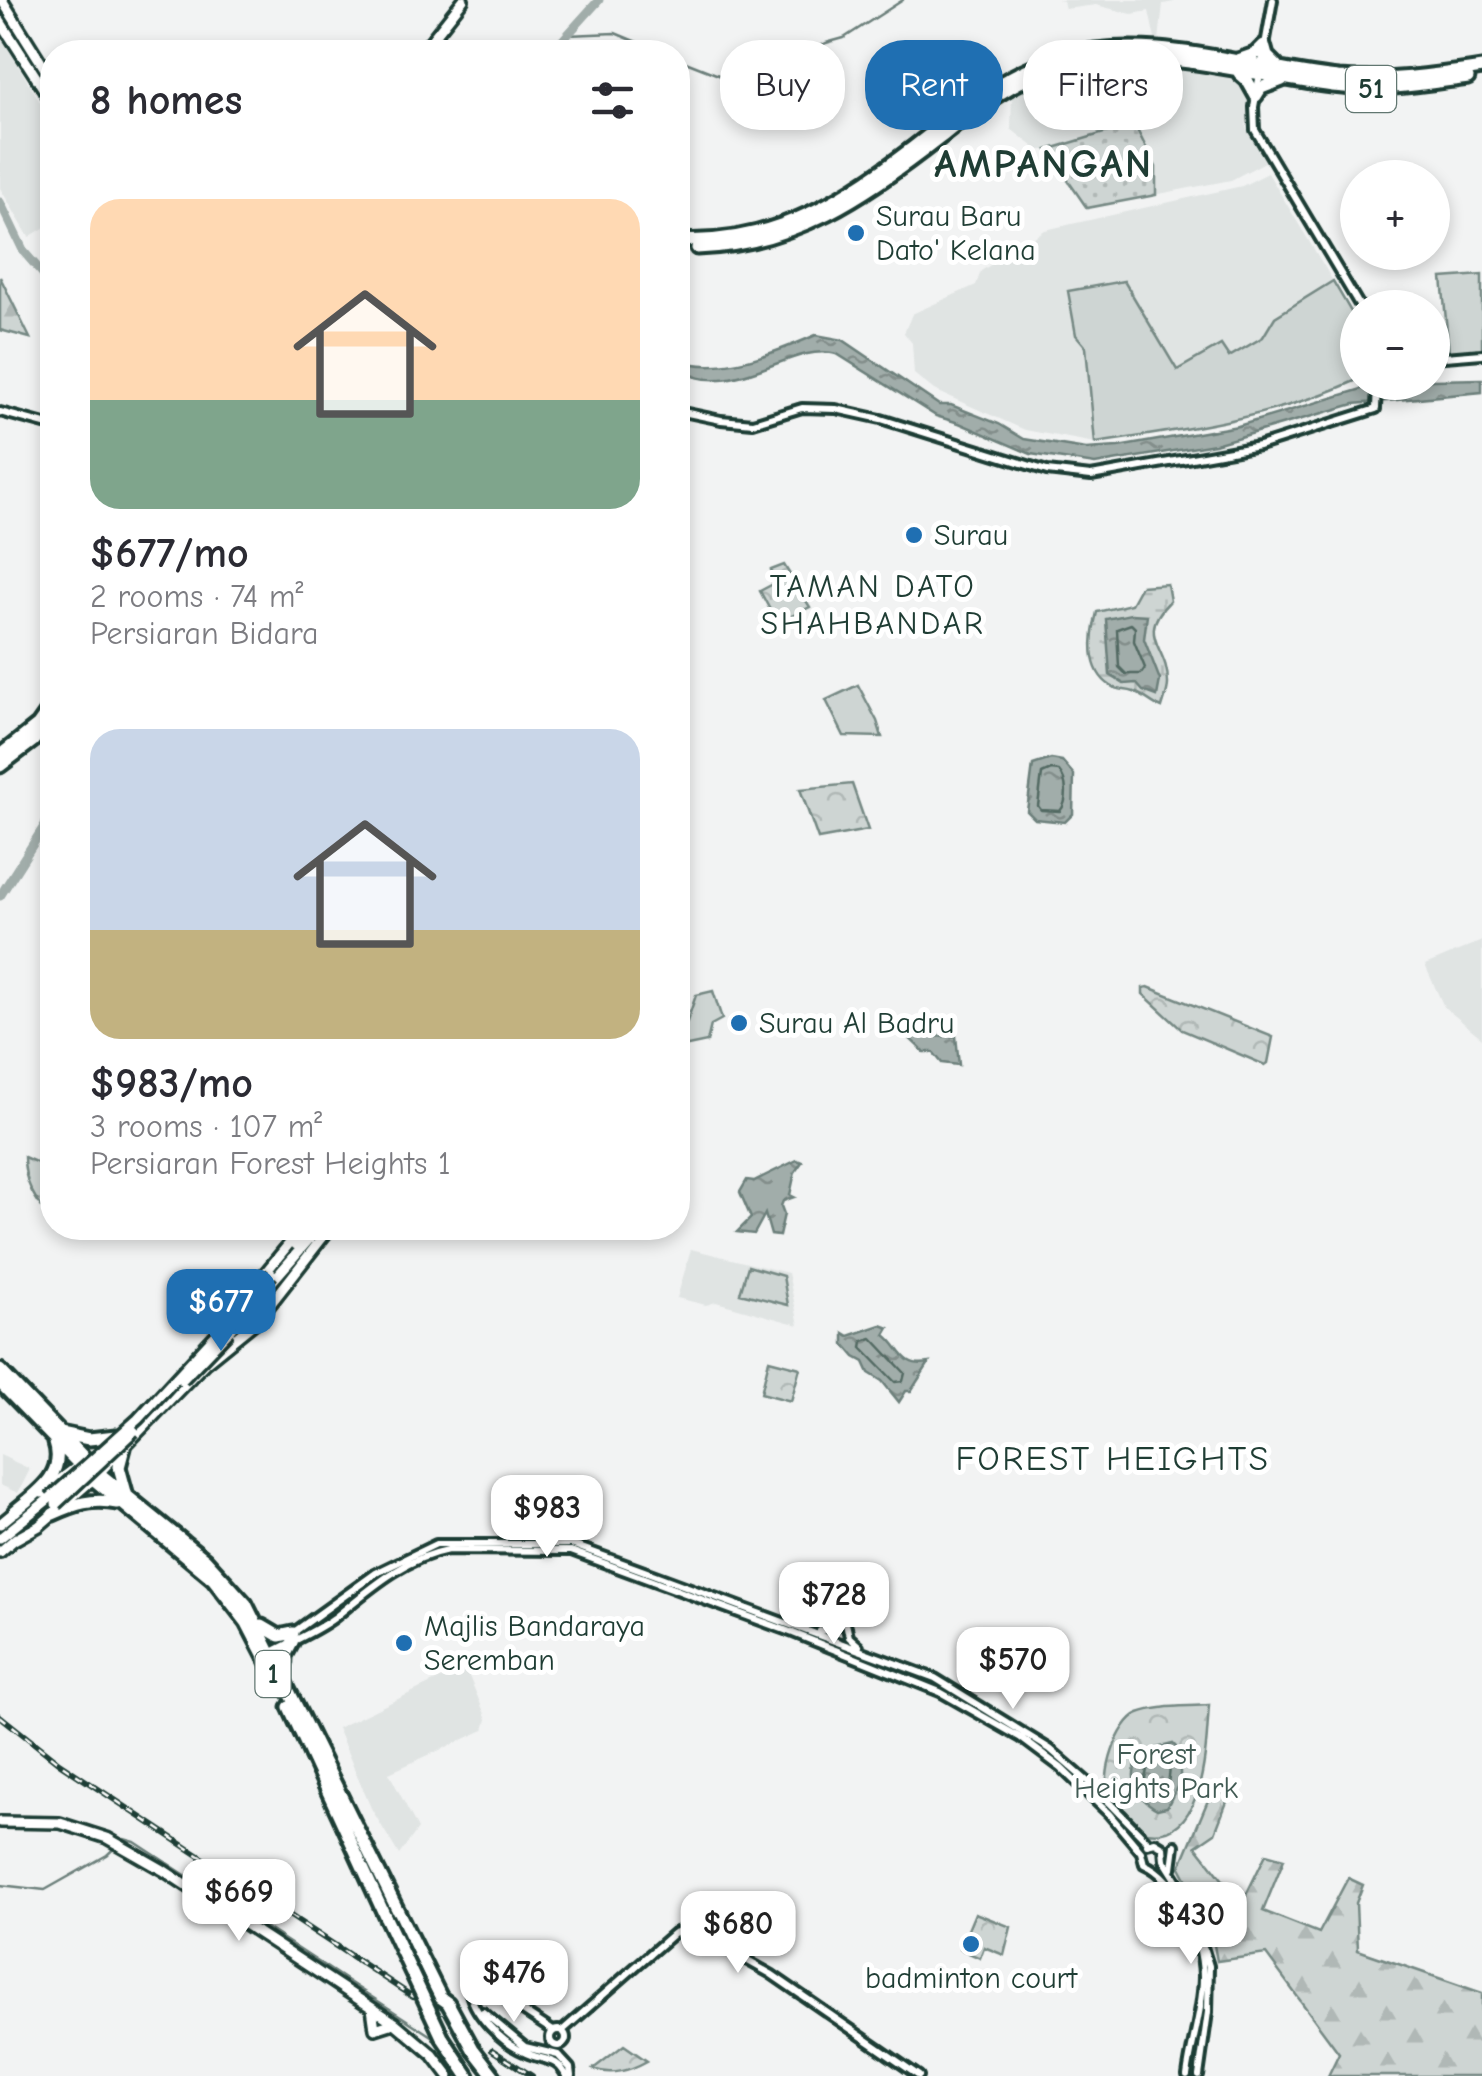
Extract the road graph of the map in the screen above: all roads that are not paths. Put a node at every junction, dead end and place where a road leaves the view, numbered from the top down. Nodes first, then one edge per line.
1 (2, 0) edge
2 (461, 0) edge
3 (1272, 0) edge
4 (0, 21) edge
5 (432, 40) edge
6 (1264, 45) junction
7 (40, 61) edge
8 (1235, 65) junction
9 (1482, 68) edge
10 (1260, 70) junction
11 (1284, 74) junction
12 (1482, 76) edge
13 (40, 83) edge
14 (1256, 96) junction
15 (690, 241) edge
16 (1350, 290) edge
17 (1482, 354) edge
18 (1450, 357) edge
19 (1378, 400) edge
20 (0, 412) edge
21 (690, 413) edge
22 (40, 423) edge
23 (40, 722) edge
24 (40, 732) edge
25 (0, 755) edge
26 (0, 766) edge
27 (292, 1240) edge
28 (301, 1240) edge
29 (309, 1240) edge
30 (321, 1240) edge
31 (0, 1370) edge
32 (0, 1383) edge
33 (57, 1436) junction
34 (120, 1442) junction
35 (97, 1451) junction
36 (112, 1460) junction
37 (82, 1462) junction
38 (96, 1476) junction
39 (57, 1482) junction
40 (74, 1496) junction
41 (124, 1501) junction
42 (53, 1505) junction
43 (15, 1512) junction
44 (0, 1524) edge
45 (0, 1538) edge
46 (458, 1550) junction
47 (0, 1552) edge
48 (431, 1554) junction
49 (253, 1615) junction
50 (809, 1630) junction
51 (292, 1638) junction
52 (271, 1649) junction
53 (866, 1650) junction
54 (284, 1680) junction
55 (0, 1822) edge
56 (1148, 1843) junction
57 (1174, 1844) dead end
58 (1140, 1852) junction
59 (1164, 1860) junction
60 (1154, 1867) junction
61 (1176, 1880) junction
62 (392, 1916) junction
63 (372, 2008) junction
64 (394, 2023) junction
65 (445, 2042) junction
66 (470, 2050) junction
67 (449, 2076) edge
68 (460, 2076) edge
69 (468, 2076) edge
70 (484, 2076) edge
71 (494, 2076) edge
72 (568, 2076) edge
73 (919, 2076) edge
74 (1187, 2076) edge
75 (1199, 2076) edge

1 - 7 main road
2 - 5 main road
3 - 6 street
4 - 13 main road
6 - 8 highway
6 - 10 street
6 - 11 highway
8 - 10 highway, 51
8 - 14 highway
8 - 15 highway, 51
9 - 11 highway, 51
10 - 11 highway, 51
10 - 14 street
11 - 12 highway, 51
11 - 14 highway
14 - 16 street
17 - 18 street
19 - 21 street
20 - 22 street
23 - 25 highway
24 - 26 highway
27 - 34 main road
28 - 42 main road, bridge
29 - 42 main road, bridge
30 - 34 main road
31 - 33 highway, 1
32 - 33 highway, 1
33 - 34 highway
33 - 37 highway, 1
33 - 43 highway
34 - 35 main road
34 - 36 main road
34 - 41 highway
35 - 36 main road
35 - 37 main road
36 - 38 main road
37 - 38 highway, 1
37 - 39 main road
38 - 40 main road
38 - 41 highway, 1
39 - 40 main road
39 - 43 main road
40 - 42 main road
41 - 42 highway
41 - 49 highway, 1
41 - 62 highway, 1
42 - 45 main road
42 - 47 main road
43 - 44 main road
46 - 48 street
46 - 48 street
46 - 58 street
48 - 51 street
49 - 51 highway
49 - 52 highway, 1
50 - 51 street
50 - 53 street
50 - 53 street
51 - 52 street
51 - 54 highway
52 - 54 highway, 1
53 - 56 street
54 - 62 highway, 1
55 - 63 main road
56 - 58 street
56 - 59 street
57 - 61 street
58 - 60 street
59 - 60 street
59 - 61 street
60 - 74 street
61 - 75 street
62 - 65 highway, 1, bridge
62 - 66 highway, 1, bridge
63 - 64 main road
63 - 64 main road
64 - 67 main road
65 - 68 highway
65 - 69 highway, 1
66 - 70 highway
66 - 71 highway
72 - 73 street

